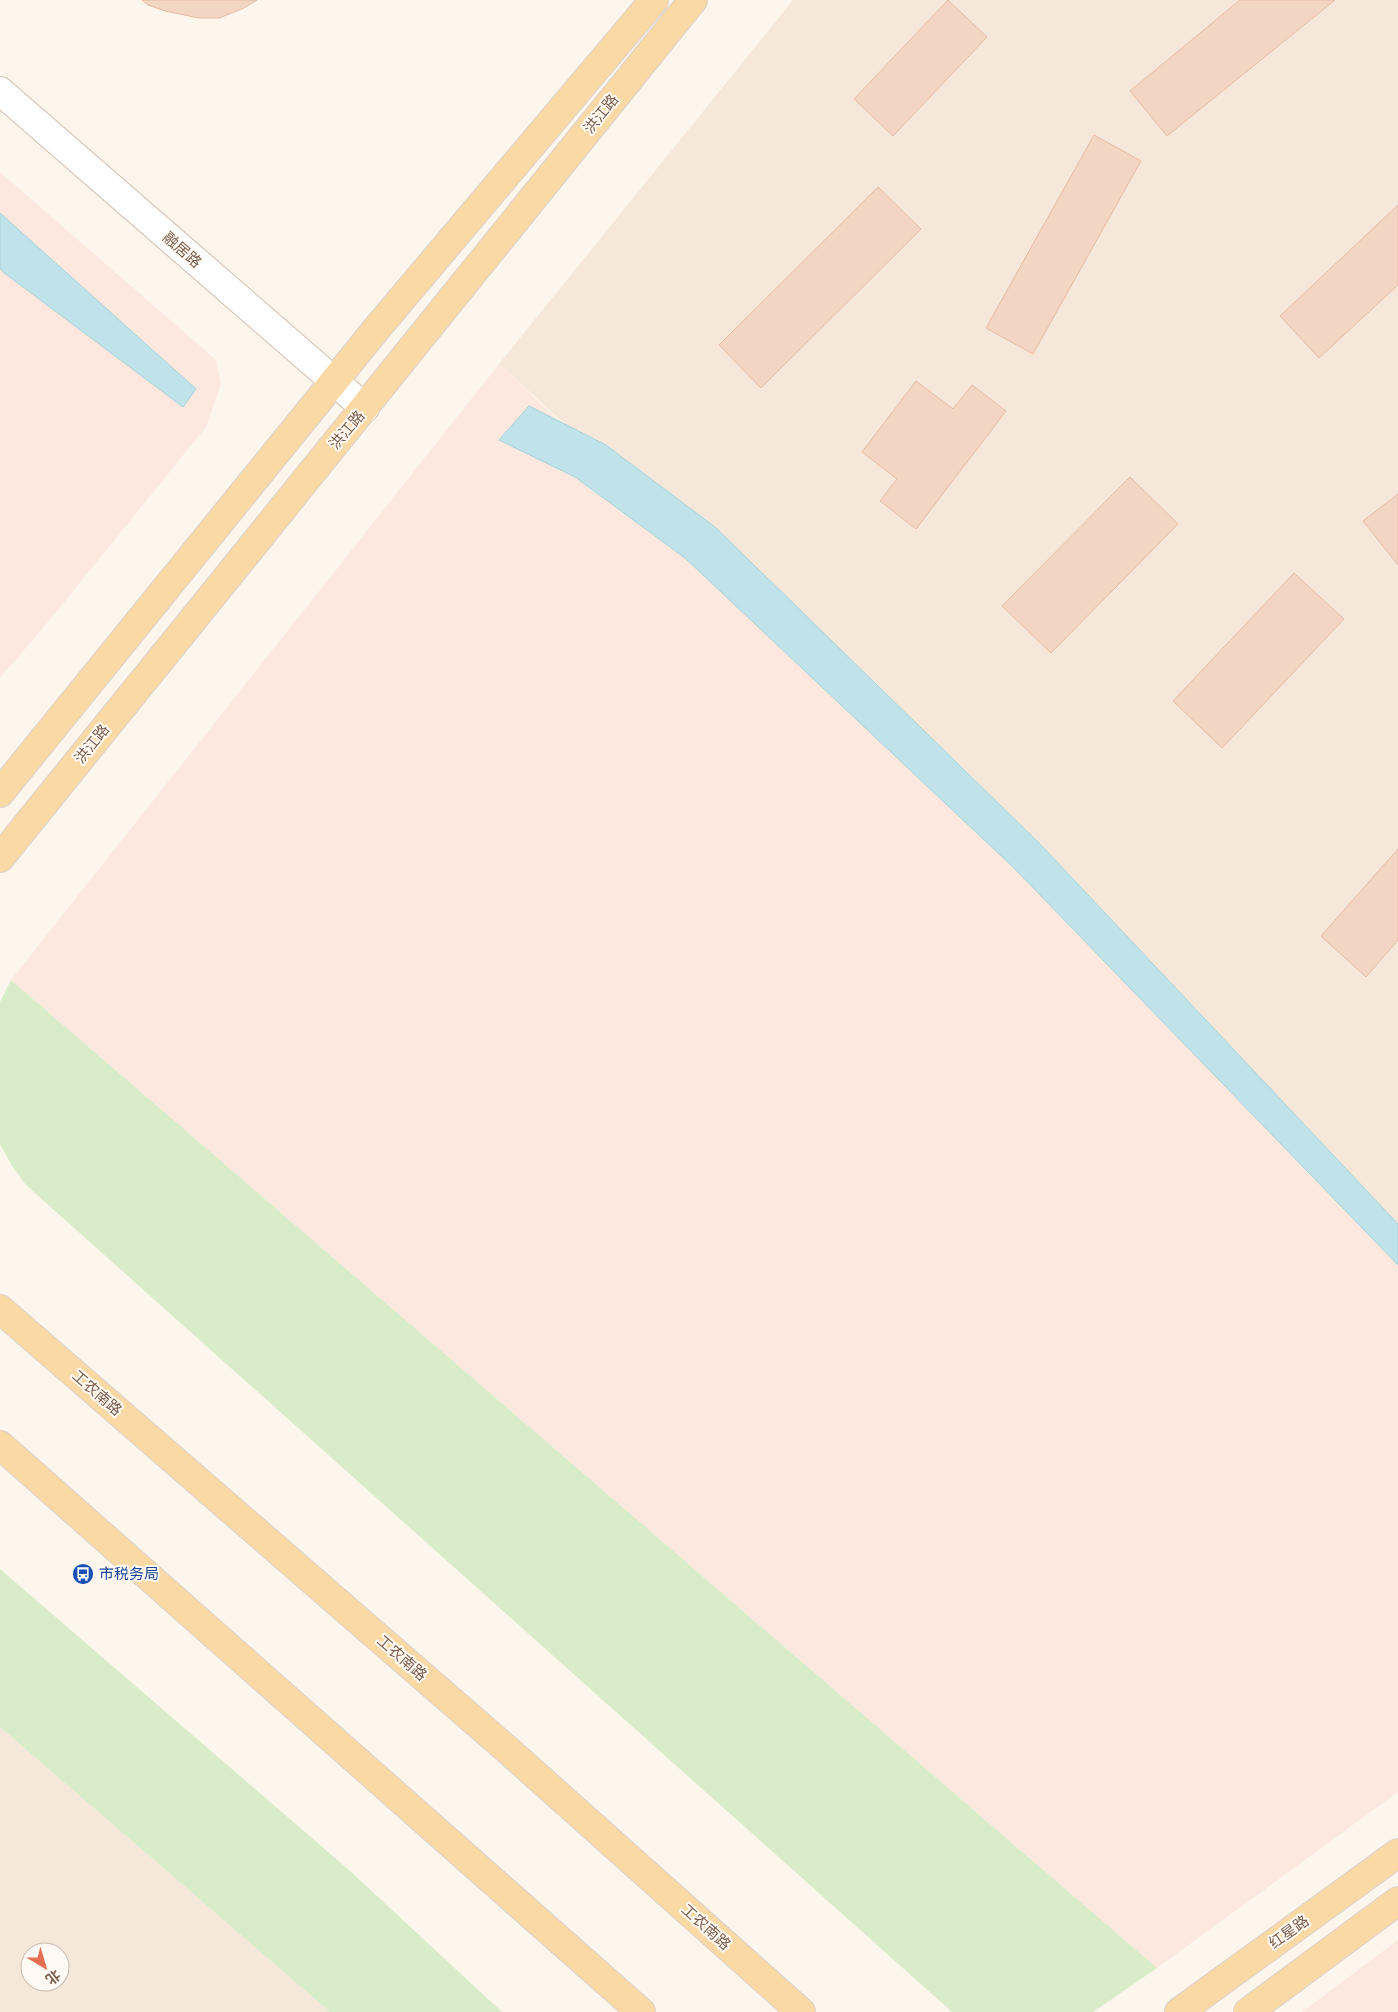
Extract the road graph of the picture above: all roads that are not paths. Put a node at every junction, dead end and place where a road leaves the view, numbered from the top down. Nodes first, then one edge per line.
1 (654, 0) edge
2 (693, 0) edge
3 (0, 91) edge
4 (333, 381) junction
5 (365, 408) junction
6 (0, 793) edge
7 (0, 858) edge
8 (0, 1309) edge
9 (0, 1445) edge
10 (1398, 1853) edge
11 (1398, 1901) edge
12 (641, 2012) edge
13 (801, 2012) edge
14 (1179, 2012) edge
15 (1248, 2012) edge

1 - 4 main road
2 - 5 main road, 洪江路
3 - 4 street, 融居路
4 - 5 street, 融居路
4 - 6 main road
5 - 7 main road, 洪江路
8 - 13 main road, 工农南路
9 - 12 main road
10 - 14 main road, 红星路
11 - 15 main road

